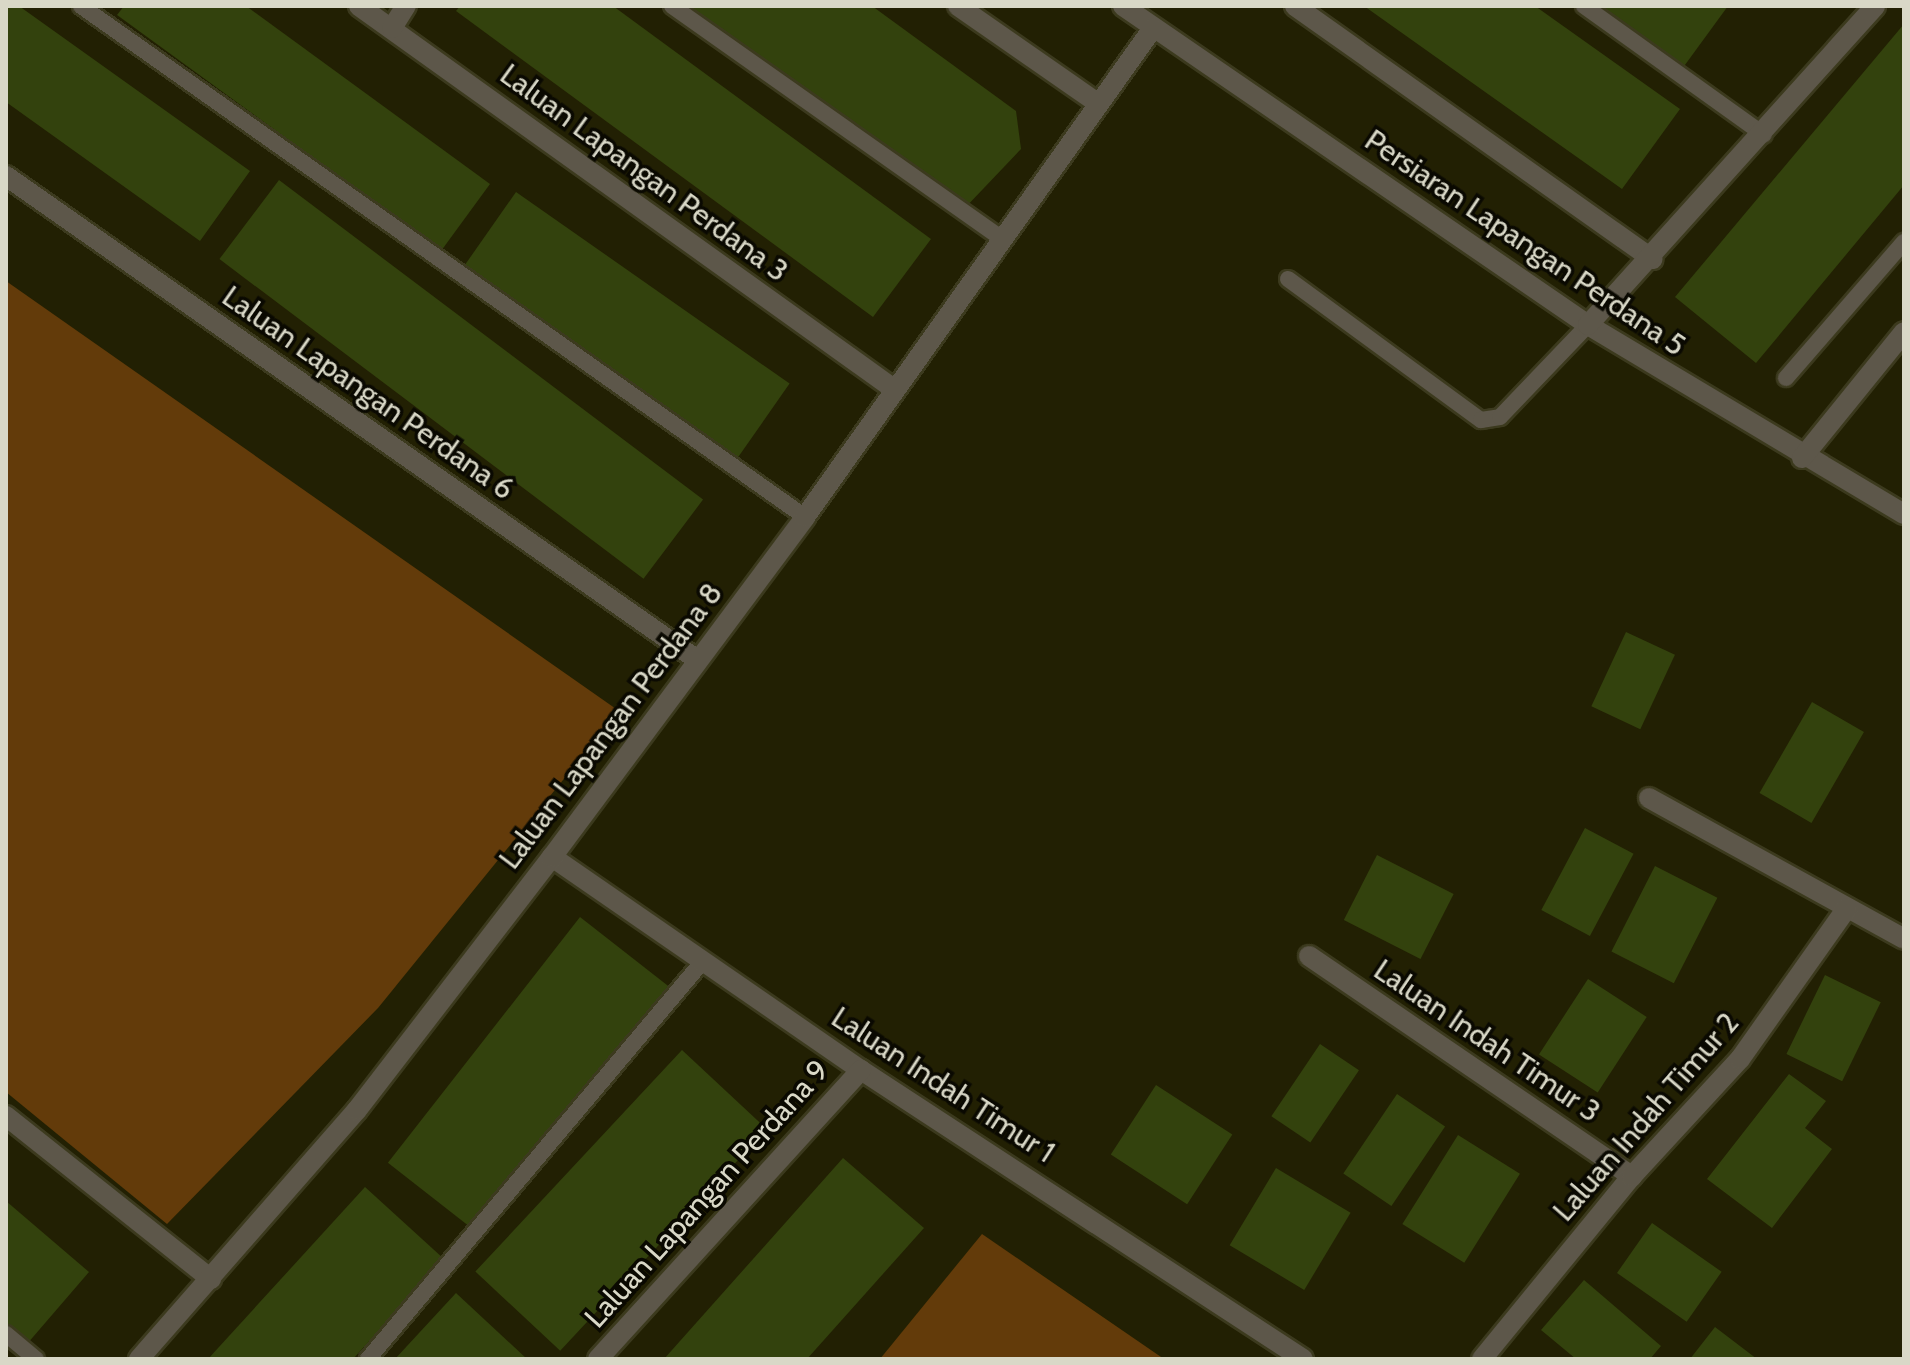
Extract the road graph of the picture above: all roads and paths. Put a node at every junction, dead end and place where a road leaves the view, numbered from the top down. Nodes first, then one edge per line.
1 (81, 6) edge
2 (359, 6) edge
3 (406, 6) edge
4 (672, 6) edge
5 (958, 6) edge
6 (1123, 6) edge
7 (1295, 6) edge
8 (1584, 6) edge
9 (1863, 10) edge
10 (392, 28) junction
11 (1153, 28) junction
12 (1096, 102) junction
13 (1764, 135) junction
14 (6, 176) edge
15 (1000, 237) junction
16 (1904, 242) edge
17 (1652, 259) junction
18 (1288, 279) dead end
19 (1588, 325) junction
20 (1903, 336) edge
21 (1786, 378) dead end
22 (894, 389) junction
23 (1802, 458) junction
24 (1904, 514) edge
25 (805, 517) junction
26 (696, 659) junction
27 (1649, 798) dead end
28 (552, 857) junction
29 (1847, 908) junction
30 (1904, 939) edge
31 (1309, 956) dead end
32 (703, 961) junction
33 (861, 1070) junction
34 (6, 1116) edge
35 (1632, 1176) junction
36 (211, 1279) junction
37 (6, 1334) edge
38 (36, 1359) edge
39 (139, 1359) edge
40 (368, 1359) edge
41 (598, 1359) edge
42 (1303, 1359) edge
43 (1482, 1359) edge

1 - 25 lane
2 - 10 street, Laluan Lapangan Perdana 3
3 - 10 street
4 - 15 lane
5 - 12 street
6 - 11 street, Persiaran Lapangan Perdana 5
7 - 17 street
8 - 13 lane
9 - 13 street
10 - 22 street, Laluan Lapangan Perdana 3
11 - 12 street, Laluan Lapangan Perdana 8
11 - 19 street, Persiaran Lapangan Perdana 5
12 - 15 street, Laluan Lapangan Perdana 8
13 - 17 street
14 - 26 street, Laluan Lapangan Perdana 6
15 - 22 street, Laluan Lapangan Perdana 8
16 - 21 lane
17 - 19 street
18 - 19 lane
19 - 23 street, Persiaran Lapangan Perdana 5
20 - 23 street
22 - 25 street, Laluan Lapangan Perdana 8
23 - 24 street, Persiaran Lapangan Perdana 5
25 - 26 street, Laluan Lapangan Perdana 8
26 - 28 street, Laluan Lapangan Perdana 8
27 - 29 street
28 - 32 street, Laluan Indah Timur 1
28 - 36 street, Laluan Lapangan Perdana 8
29 - 30 street
29 - 35 street, Laluan Indah Timur 2
31 - 35 street, Laluan Indah Timur 3
32 - 33 street, Laluan Indah Timur 1
32 - 40 lane
33 - 41 street, Laluan Lapangan Perdana 9
33 - 42 street, Laluan Indah Timur 1
34 - 36 street
35 - 43 street, Laluan Indah Timur 2
36 - 39 street, Laluan Lapangan Perdana 8
37 - 38 lane

